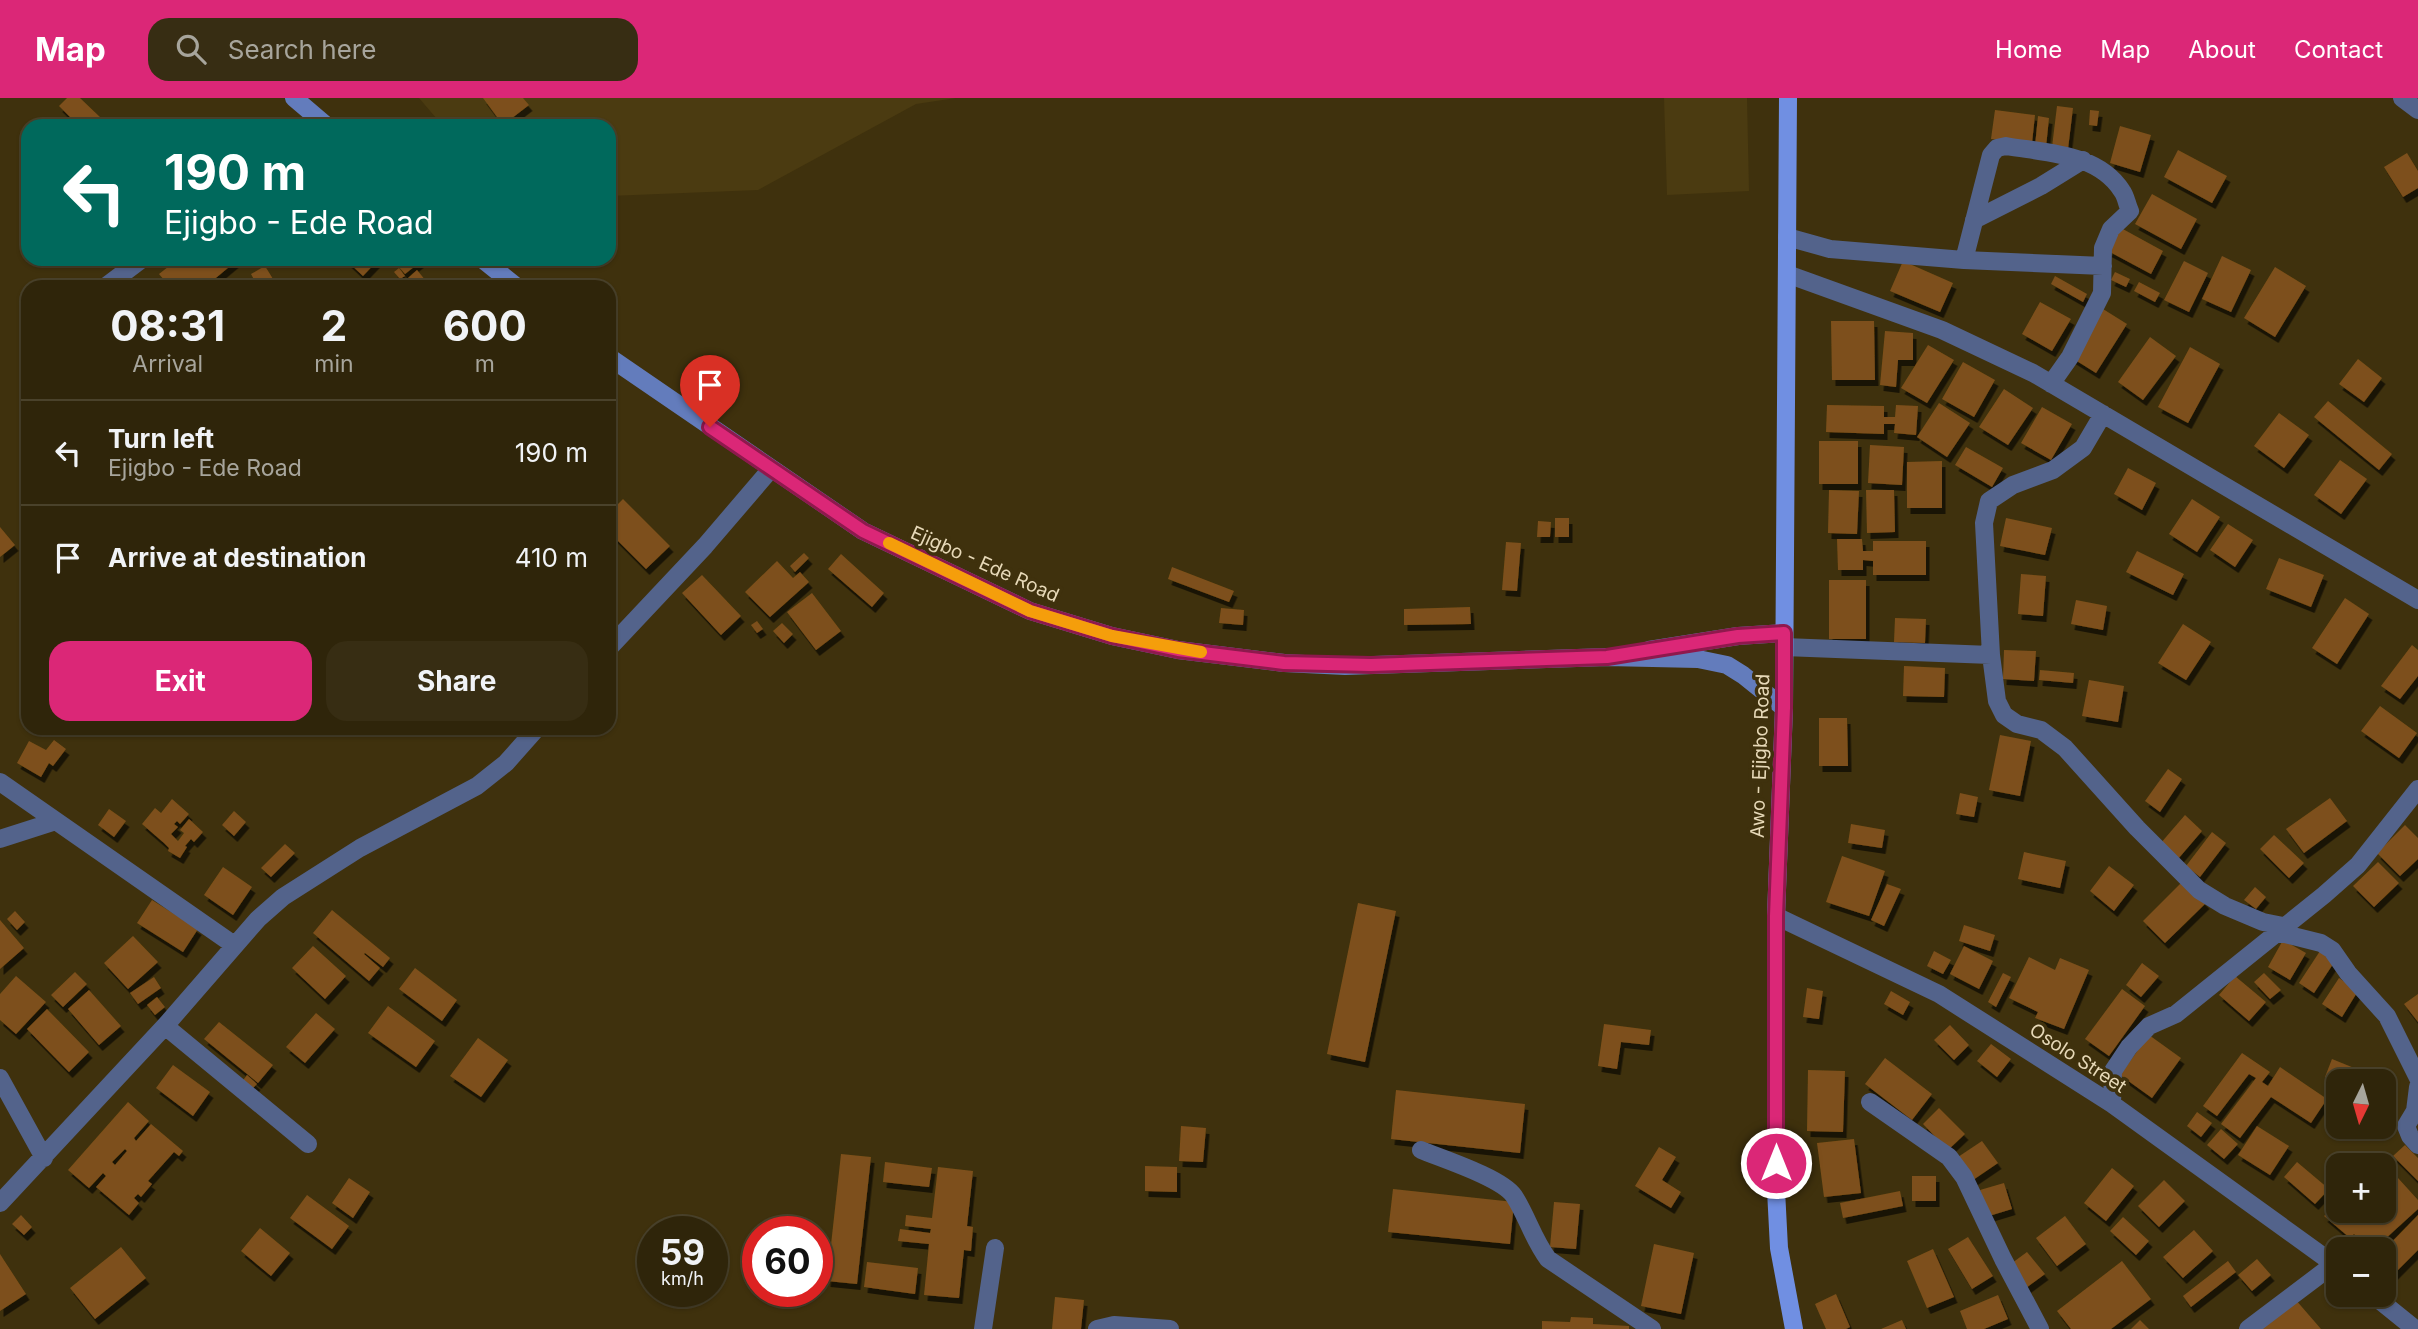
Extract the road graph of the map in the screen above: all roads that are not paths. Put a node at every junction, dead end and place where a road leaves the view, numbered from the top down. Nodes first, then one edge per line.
1 (294, 98) edge
2 (1788, 98) edge
3 (2402, 98) edge
4 (2418, 110) edge
5 (316, 119) edge
6 (2083, 160) junction
7 (1974, 220) junction
8 (1787, 237) junction
9 (1964, 261) junction
10 (133, 266) edge
11 (491, 266) edge
12 (2103, 266) junction
13 (1787, 274) junction
14 (114, 280) edge
15 (508, 280) edge
16 (616, 362) edge
17 (2051, 384) junction
18 (2103, 414) junction
19 (771, 469) junction
20 (2417, 597) edge
21 (1784, 640) junction
22 (616, 641) edge
23 (1991, 655) junction
24 (1607, 657) junction
25 (1784, 708) junction
26 (531, 735) edge
27 (0, 782) edge
28 (2418, 789) edge
29 (56, 821) junction
30 (0, 839) edge
31 (1776, 916) junction
32 (2280, 929) junction
33 (234, 945) junction
34 (165, 1026) junction
35 (0, 1078) edge
36 (2418, 1078) edge
37 (2418, 1087) edge
38 (1870, 1102) dead end
39 (2112, 1104) junction
40 (308, 1144) dead end
41 (2418, 1145) edge
42 (1421, 1150) dead end
43 (44, 1158) junction
44 (0, 1203) edge
45 (995, 1248) dead end
46 (2326, 1259) edge
47 (2326, 1273) edge
48 (2388, 1307) edge
49 (983, 1329) edge
50 (1097, 1329) edge
51 (1170, 1329) edge
52 (1652, 1329) edge
53 (1794, 1329) edge
54 (2040, 1329) edge
55 (2248, 1329) edge
56 (2415, 1329) edge

1 - 5 main road
2 - 8 main road, Awo - Ejigbo Road
3 - 4 street
6 - 7 street
6 - 7 street
6 - 12 street
7 - 9 street
8 - 9 street
8 - 13 main road, Awo - Ejigbo Road
9 - 12 street
10 - 14 street
11 - 15 main road
12 - 17 street
13 - 17 street
13 - 21 main road, Awo - Ejigbo Road
16 - 19 main road, Ejigbo - Ede Road
17 - 18 street
18 - 20 street
18 - 23 street
19 - 22 street
19 - 24 main road, Ejigbo - Ede Road
21 - 23 street
21 - 24 main road, Ejigbo - Ede Road
21 - 25 main road, Awo - Ejigbo Road
23 - 32 street
24 - 25 main road, Ejigbo - Ede Road
25 - 31 main road, Awo - Ejigbo Road
26 - 33 street
27 - 29 street
28 - 32 street
29 - 30 street
29 - 33 street
31 - 39 street, Osolo Street
31 - 53 main road, Awo - Ejigbo Road
32 - 36 street
32 - 39 street
33 - 34 street
34 - 40 street
34 - 43 street
35 - 43 street
37 - 41 street
38 - 54 street
39 - 46 street, Osolo Street
42 - 52 street
43 - 44 street
45 - 49 street
47 - 55 street
48 - 56 street
50 - 51 street

